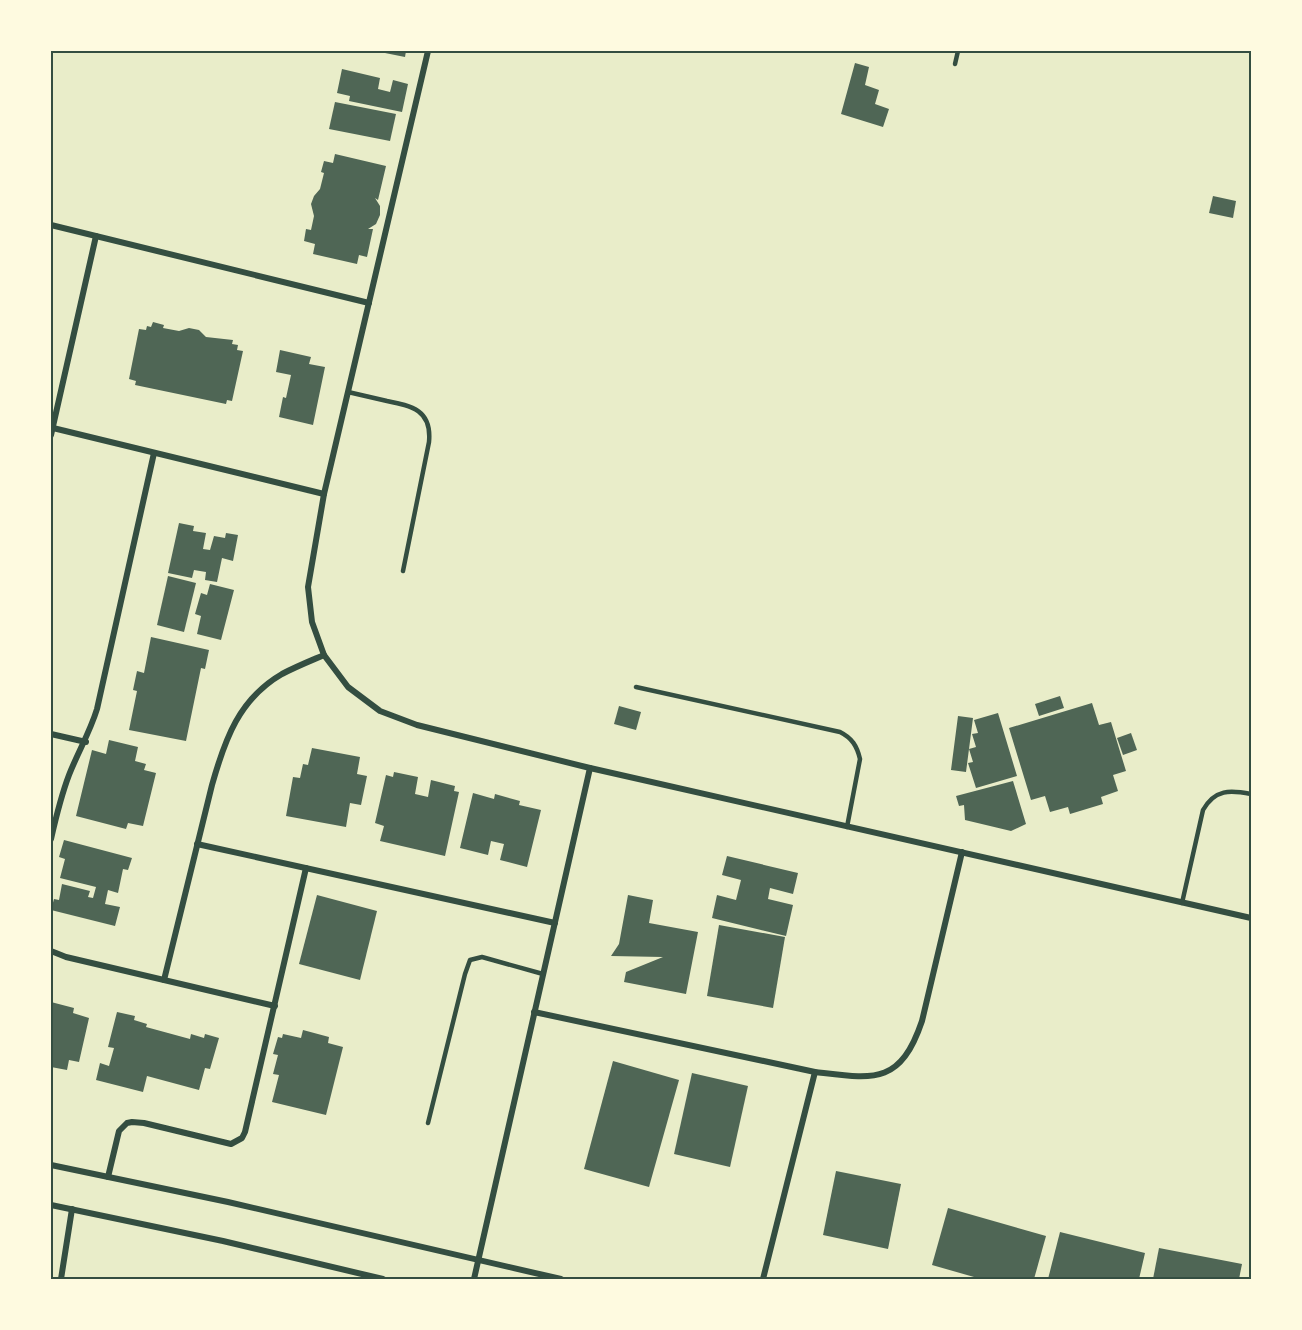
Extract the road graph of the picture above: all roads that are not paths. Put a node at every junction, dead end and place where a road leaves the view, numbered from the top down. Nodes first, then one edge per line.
1 (428, 51) edge
2 (958, 51) edge
3 (955, 64) dead end
4 (51, 225) edge
5 (96, 237) junction
6 (369, 303) junction
7 (348, 392) junction
8 (53, 428) junction
9 (51, 435) edge
10 (154, 453) junction
11 (324, 494) junction
12 (403, 572) dead end
13 (324, 655) junction
14 (636, 687) dead end
15 (51, 734) edge
16 (86, 742) junction
17 (590, 768) junction
18 (1251, 794) edge
19 (847, 827) junction
20 (51, 839) edge
21 (197, 844) junction
22 (962, 852) junction
23 (306, 868) junction
24 (1182, 903) junction
25 (1251, 918) edge
26 (555, 922) junction
27 (51, 951) edge
28 (543, 974) junction
29 (164, 980) junction
30 (274, 1006) junction
31 (534, 1012) junction
32 (815, 1072) junction
33 (428, 1123) dead end
34 (51, 1165) edge
35 (108, 1177) junction
36 (51, 1205) edge
37 (72, 1209) junction
38 (478, 1260) junction
39 (60, 1279) edge
40 (383, 1279) edge
41 (474, 1279) edge
42 (561, 1279) edge
43 (763, 1279) edge

1 - 6 street
2 - 3 lane
4 - 5 street
5 - 6 street
5 - 8 street
6 - 7 street
7 - 11 street
7 - 12 lane
8 - 9 street
8 - 10 street
10 - 11 street
10 - 16 street
11 - 13 street
13 - 17 street
13 - 21 street
14 - 19 lane
15 - 16 street
16 - 20 street
17 - 19 street
17 - 26 street
18 - 24 lane
19 - 22 street
21 - 23 street
21 - 29 street
22 - 24 street
22 - 32 street
23 - 26 street
23 - 30 street
24 - 25 street
26 - 28 street
27 - 29 street
28 - 31 street
28 - 33 lane
29 - 30 street
30 - 35 street
31 - 32 street
31 - 38 street
32 - 43 street
34 - 35 street
35 - 38 street
36 - 37 street
37 - 39 street
37 - 40 street
38 - 41 street
38 - 42 street

